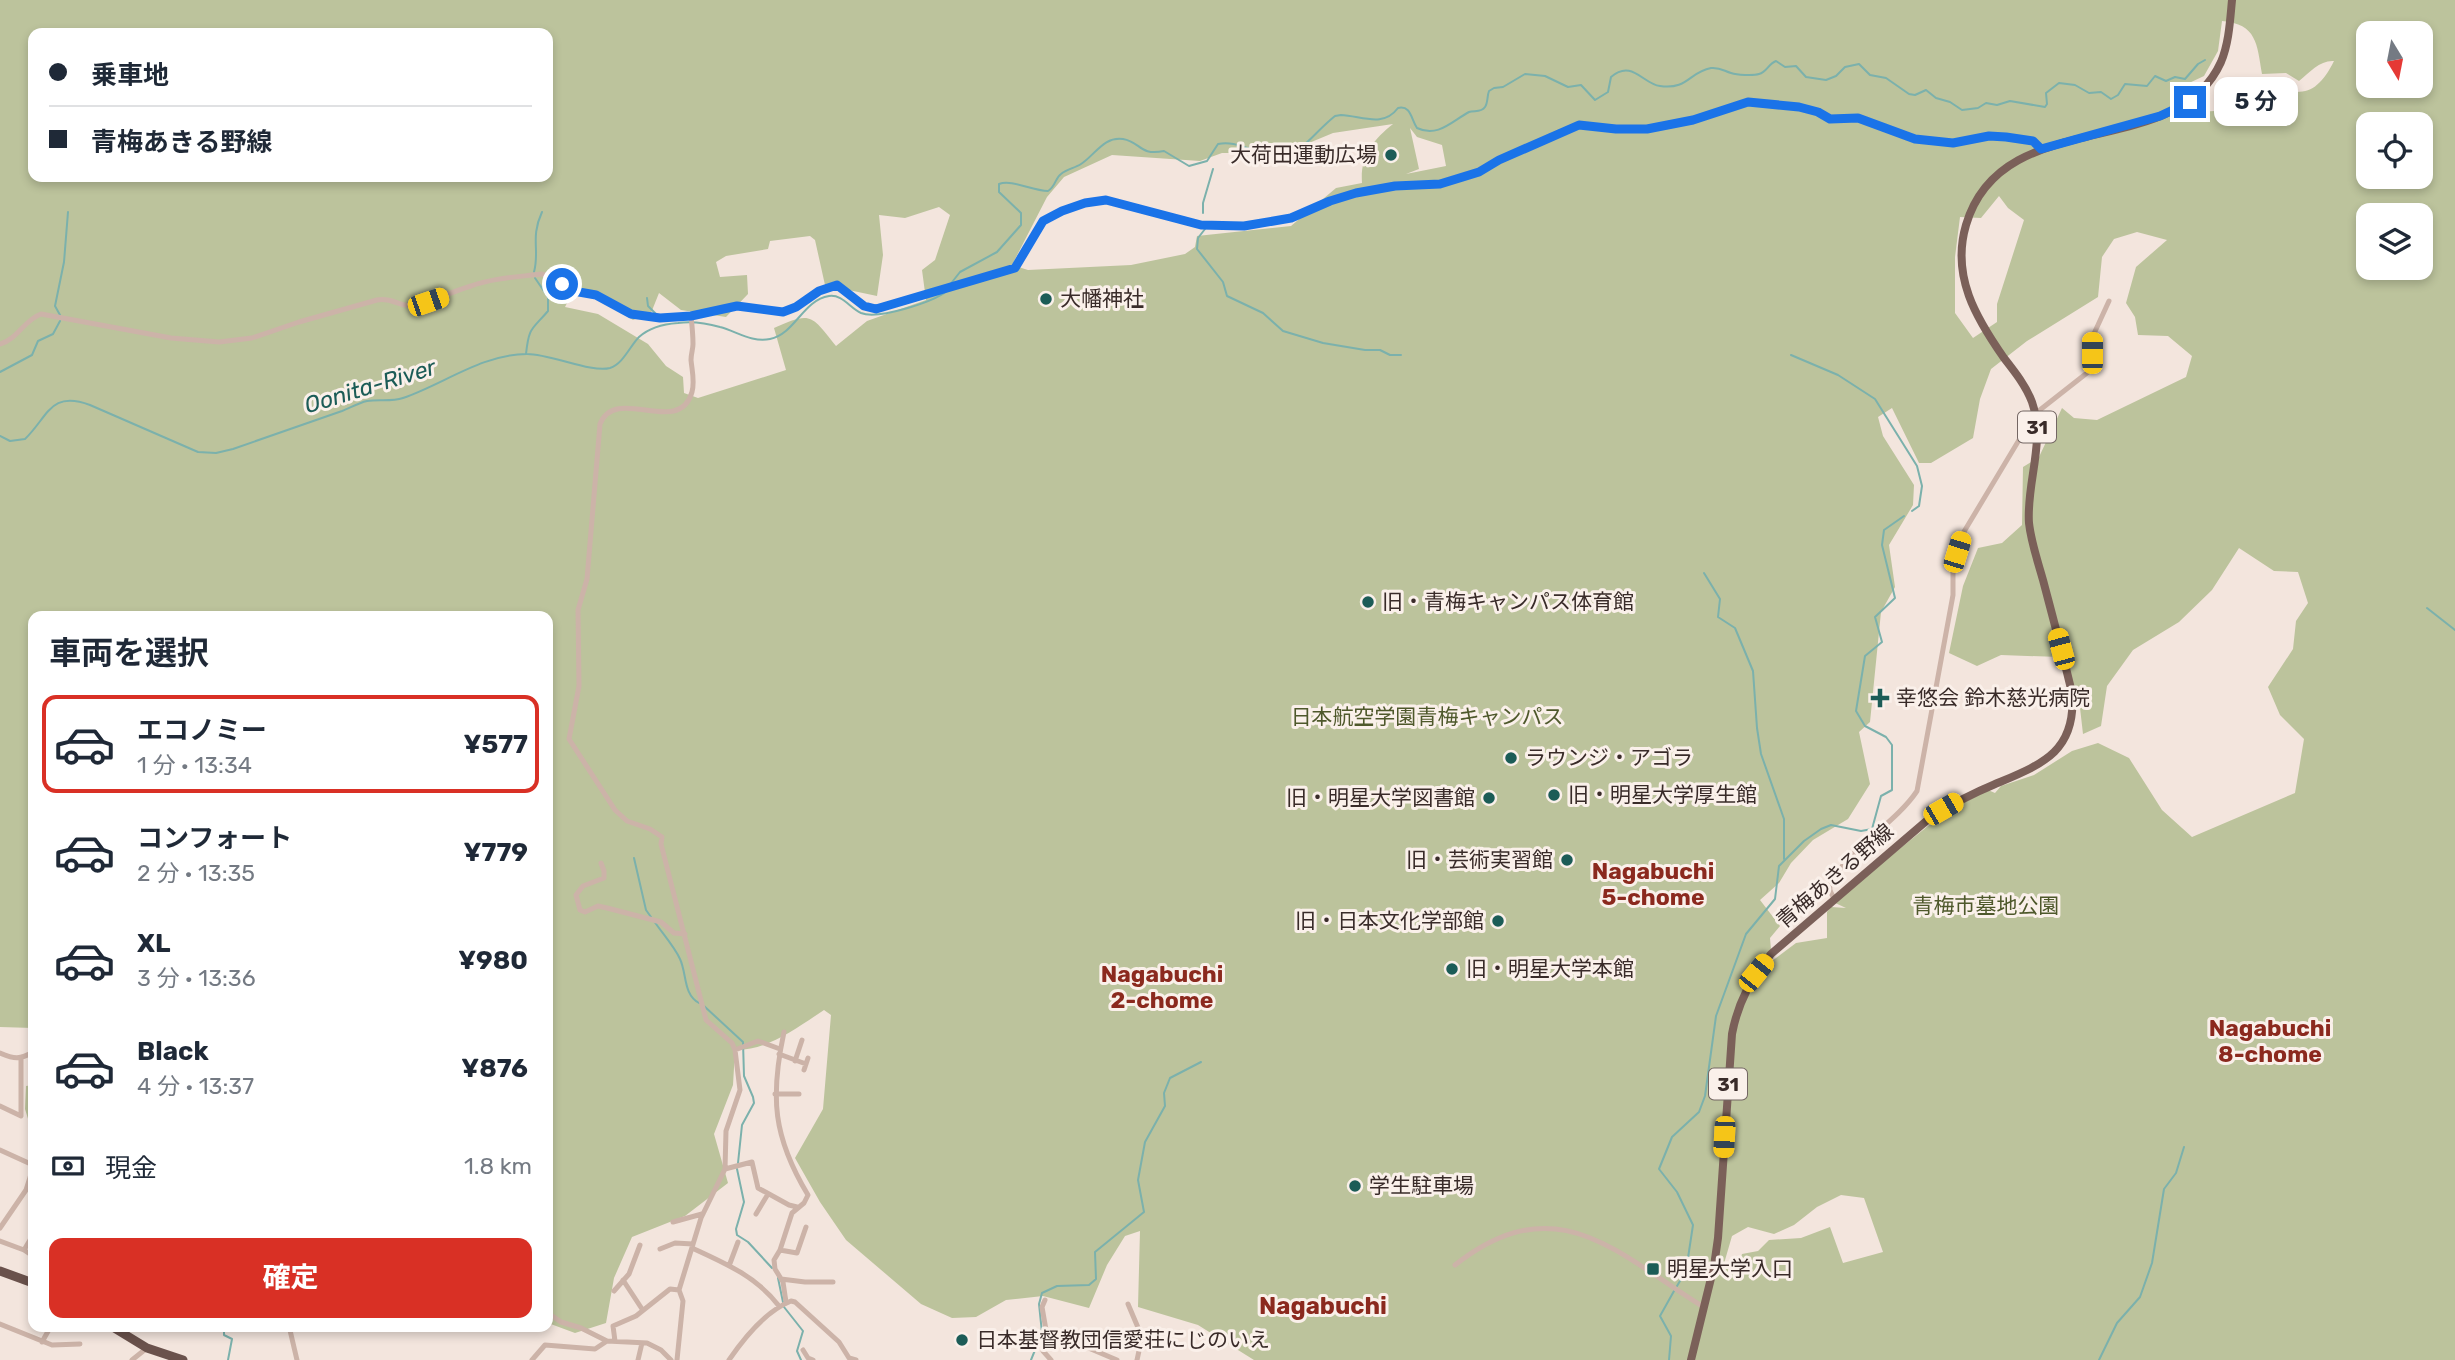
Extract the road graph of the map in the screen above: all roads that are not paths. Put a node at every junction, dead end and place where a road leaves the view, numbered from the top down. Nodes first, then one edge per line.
1 (2232, 0) edge
2 (2041, 149) junction
3 (2109, 300) dead end
4 (691, 317) junction
5 (0, 344) edge
6 (2036, 413) junction
7 (2038, 430) junction
8 (601, 863) dead end
9 (1834, 898) junction
10 (685, 934) junction
11 (784, 1032) dead end
12 (802, 1040) dead end
13 (735, 1050) junction
14 (780, 1052) junction
15 (0, 1053) edge
16 (28, 1055) edge
17 (21, 1059) junction
18 (795, 1061) junction
19 (806, 1064) dead end
20 (775, 1094) junction
21 (799, 1094) dead end
22 (0, 1106) edge
23 (0, 1150) edge
24 (28, 1164) edge
25 (724, 1168) junction
26 (28, 1183) edge
27 (768, 1194) junction
28 (797, 1207) junction
29 (702, 1214) junction
30 (756, 1214) dead end
31 (673, 1222) dead end
32 (806, 1227) dead end
33 (0, 1228) edge
34 (0, 1241) edge
35 (738, 1242) dead end
36 (28, 1243) edge
37 (640, 1245) dead end
38 (693, 1246) junction
39 (660, 1249) dead end
40 (24, 1250) junction
41 (780, 1250) junction
42 (28, 1253) edge
43 (1455, 1265) dead end
44 (729, 1266) junction
45 (0, 1271) edge
46 (781, 1279) junction
47 (624, 1280) junction
48 (28, 1281) edge
49 (833, 1282) dead end
50 (679, 1290) junction
51 (614, 1292) dead end
52 (1045, 1300) dead end
53 (786, 1303) junction
54 (1128, 1304) dead end
55 (779, 1306) junction
56 (1705, 1308) junction
57 (642, 1309) junction
58 (553, 1316) edge
59 (0, 1324) edge
60 (48, 1332) edge
61 (127, 1332) edge
62 (290, 1332) edge
63 (1052, 1332) junction
64 (607, 1341) junction
65 (615, 1341) junction
66 (42, 1342) junction
67 (642, 1343) junction
68 (80, 1344) dead end
69 (147, 1348) junction
70 (803, 1350) dead end
71 (177, 1359) edge
72 (851, 1359) edge
73 (132, 1360) edge
74 (297, 1360) edge
75 (531, 1360) edge
76 (638, 1360) edge
77 (671, 1360) edge
78 (677, 1360) edge
79 (730, 1360) edge
80 (813, 1360) edge
81 (841, 1360) edge
82 (1051, 1360) edge
83 (1117, 1360) edge
84 (1137, 1360) edge
85 (1691, 1360) edge

1 - 2 main road, 青梅あきる野線 / 31
2 - 4 street
2 - 6 main road, 青梅あきる野線 / 31
3 - 6 street
4 - 5 street
4 - 10 street
6 - 7 main road, 青梅あきる野線 / 31
7 - 9 street
7 - 9 main road, 青梅あきる野線 / 31
8 - 10 street
9 - 56 main road, 青梅あきる野線 / 31
10 - 13 street
11 - 14 street
12 - 18 street
13 - 14 street
13 - 25 street
14 - 18 street
14 - 20 street
15 - 17 street
16 - 17 street
17 - 22 street
18 - 19 street
20 - 21 street
20 - 28 street
23 - 24 street
25 - 27 street
25 - 29 street
26 - 33 street
27 - 28 street
27 - 30 street
28 - 41 street
29 - 31 street
29 - 38 street
32 - 41 street
34 - 40 street
35 - 44 street
36 - 40 street
37 - 47 street
38 - 39 street
38 - 44 street
38 - 50 street
40 - 42 street
41 - 46 street
43 - 56 street
44 - 55 street
45 - 48 highway
46 - 49 street
46 - 53 street
47 - 51 street
47 - 57 street
50 - 57 street
50 - 78 street
52 - 63 street
53 - 55 street
53 - 72 street
54 - 84 street
55 - 79 street
56 - 85 main road, 青梅あきる野線 / 31
57 - 65 street
58 - 64 street
59 - 66 street
60 - 66 street
61 - 69 highway
62 - 74 street
63 - 82 street
63 - 83 street
64 - 65 street
64 - 75 street
65 - 67 street
66 - 68 street
67 - 76 street
67 - 77 street
69 - 71 highway
69 - 73 street
70 - 80 street
72 - 81 street

